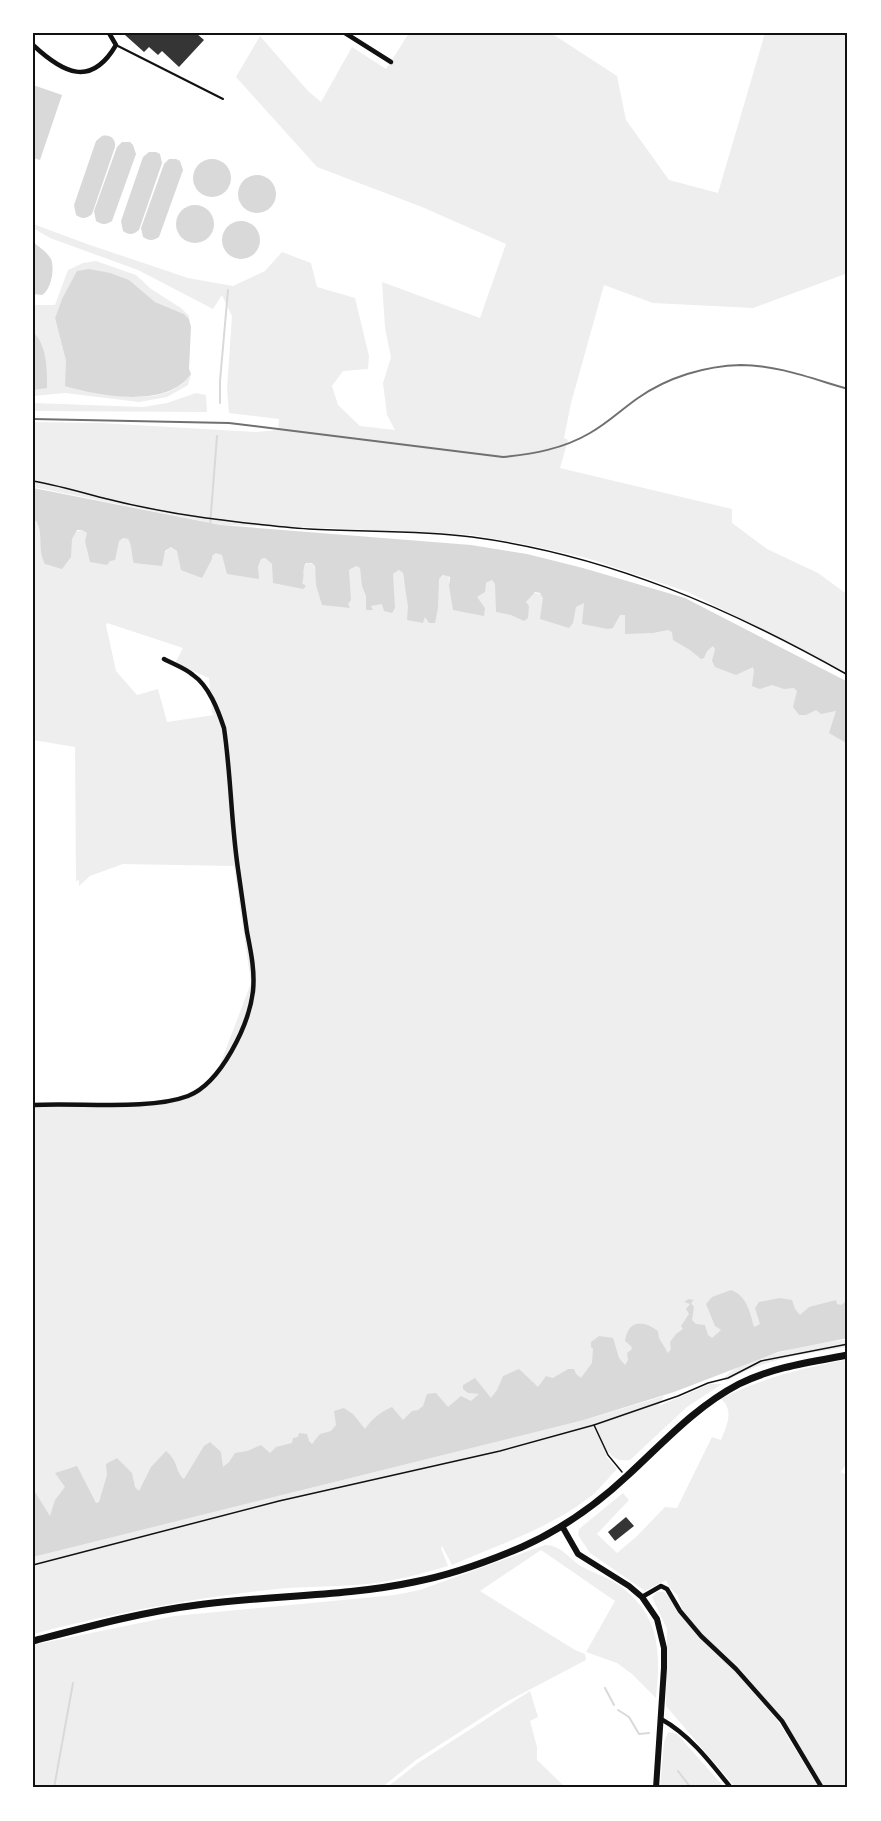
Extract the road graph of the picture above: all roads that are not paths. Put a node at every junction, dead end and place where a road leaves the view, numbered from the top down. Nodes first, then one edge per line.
1 (109, 33) edge
2 (345, 33) edge
3 (33, 45) edge
4 (116, 45) junction
5 (391, 62) dead end
6 (223, 99) dead end
7 (164, 659) dead end
8 (33, 1105) edge
9 (848, 1355) edge
10 (562, 1526) junction
11 (642, 1597) junction
12 (33, 1641) edge
13 (661, 1719) junction
14 (656, 1788) edge
15 (731, 1788) edge
16 (822, 1788) edge

1 - 4 street
2 - 5 street
3 - 4 street
4 - 6 lane
7 - 8 street
9 - 10 main road
10 - 11 street
10 - 12 main road
11 - 13 street
11 - 16 street
13 - 14 street
13 - 15 street

